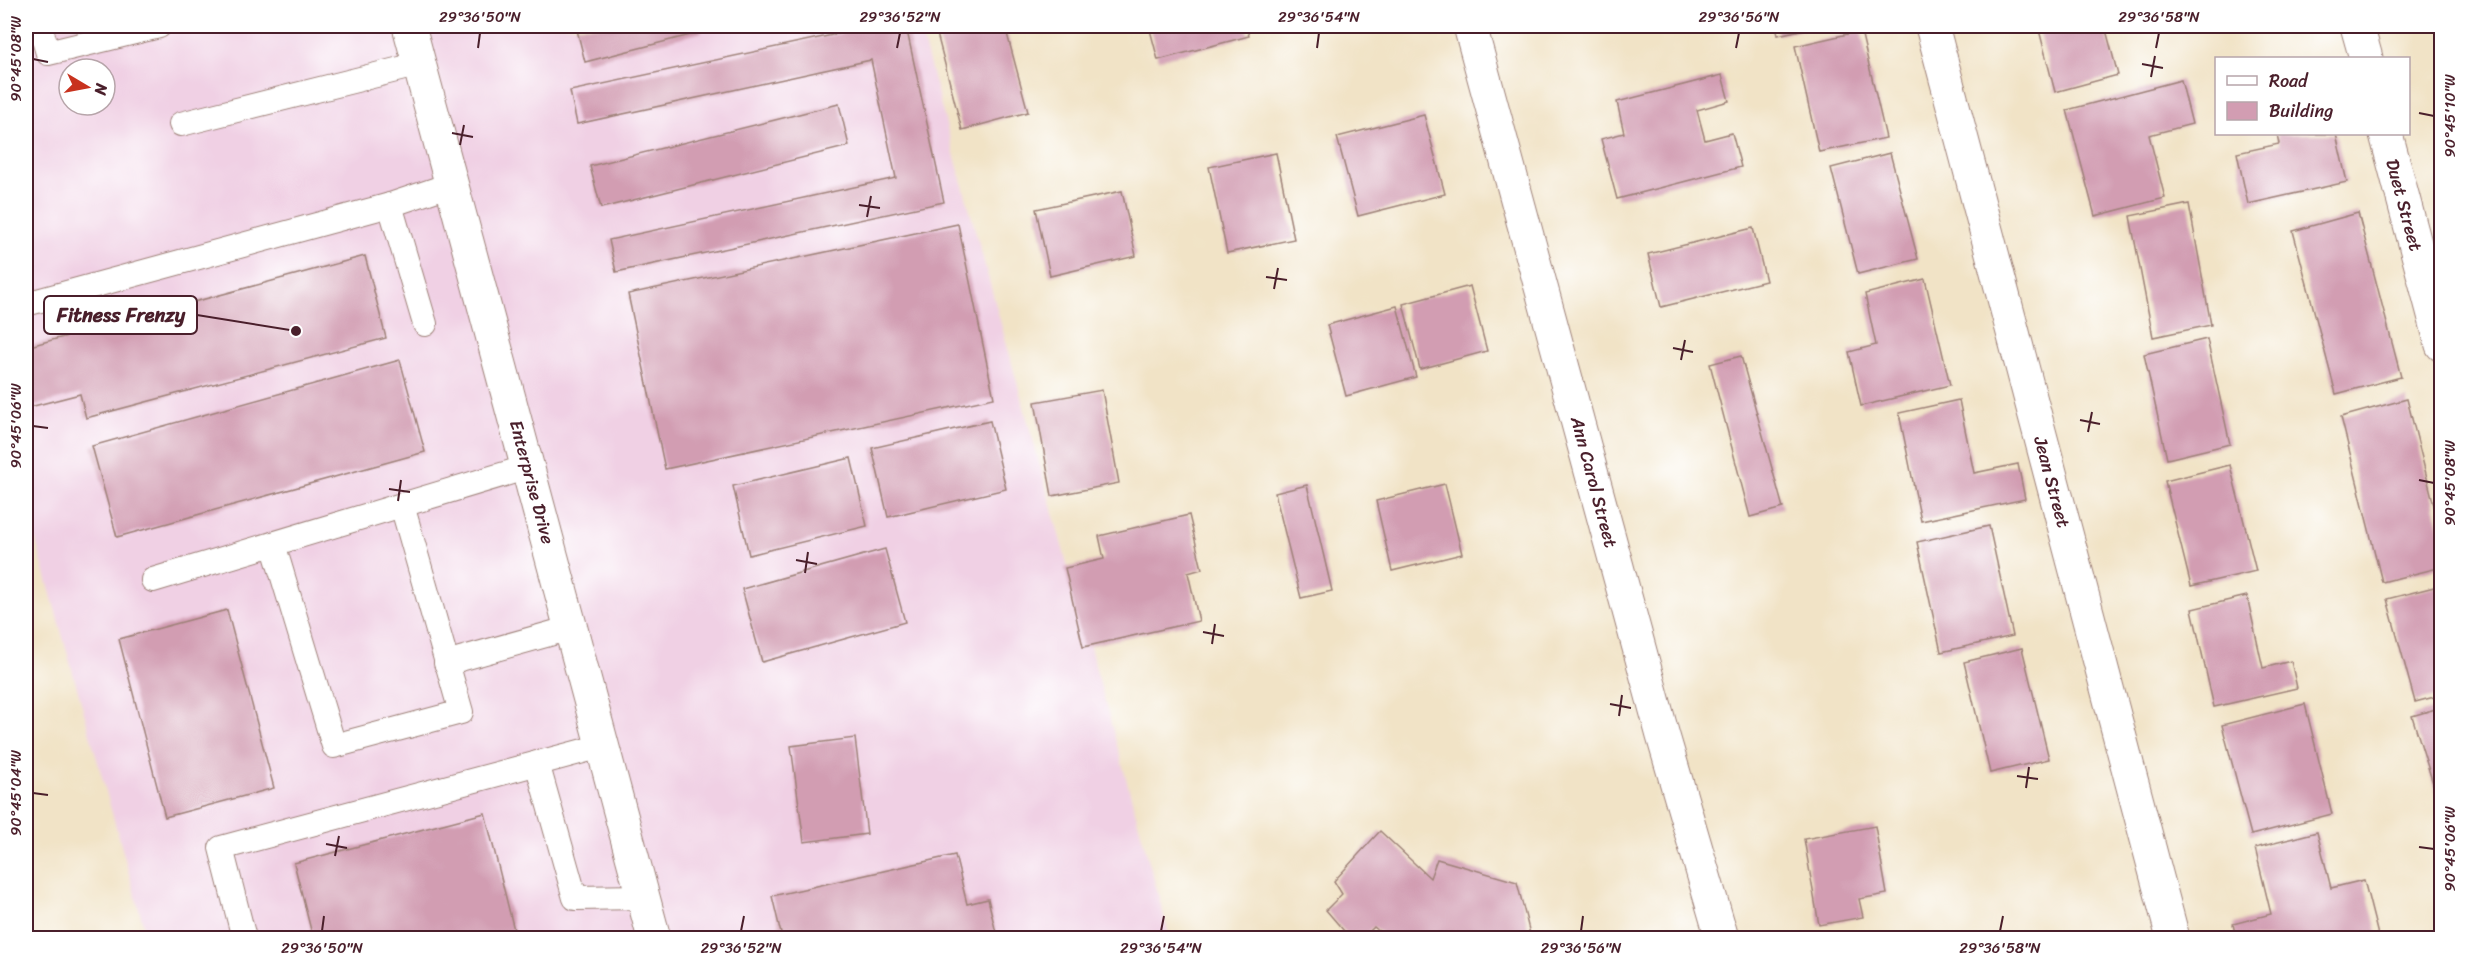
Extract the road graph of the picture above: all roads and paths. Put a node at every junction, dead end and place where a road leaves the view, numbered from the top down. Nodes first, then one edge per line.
1 (40, 26) edge
2 (159, 26) edge
3 (409, 26) edge
4 (1470, 26) edge
5 (1932, 26) edge
6 (2357, 26) edge
7 (2366, 57) edge
8 (420, 64) junction
9 (181, 124) dead end
10 (2386, 135) edge
11 (452, 184) junction
12 (390, 205) junction
13 (26, 304) edge
14 (425, 324) dead end
15 (2442, 345) edge
16 (528, 467) junction
17 (402, 505) junction
18 (273, 544) junction
19 (153, 580) dead end
20 (571, 628) junction
21 (446, 663) junction
22 (602, 746) junction
23 (537, 763) junction
24 (643, 897) junction
25 (244, 939) edge
26 (654, 939) edge
27 (1722, 939) edge
28 (2173, 939) edge

1 - 2 lane
3 - 8 street, Enterprise Drive
4 - 27 street, Ann Carol Street
5 - 28 street, Jean Street
6 - 7 street
8 - 9 lane
8 - 11 street, Enterprise Drive
10 - 15 street, Duet Street
11 - 12 lane
11 - 16 street, Enterprise Drive
12 - 13 lane
12 - 14 lane
16 - 17 lane
16 - 20 street, Enterprise Drive
17 - 18 lane
17 - 21 lane
18 - 19 lane
18 - 21 lane
20 - 21 lane
20 - 22 street, Enterprise Drive
22 - 23 lane
22 - 24 street, Enterprise Drive
23 - 24 lane
23 - 25 lane
24 - 26 street, Enterprise Drive

